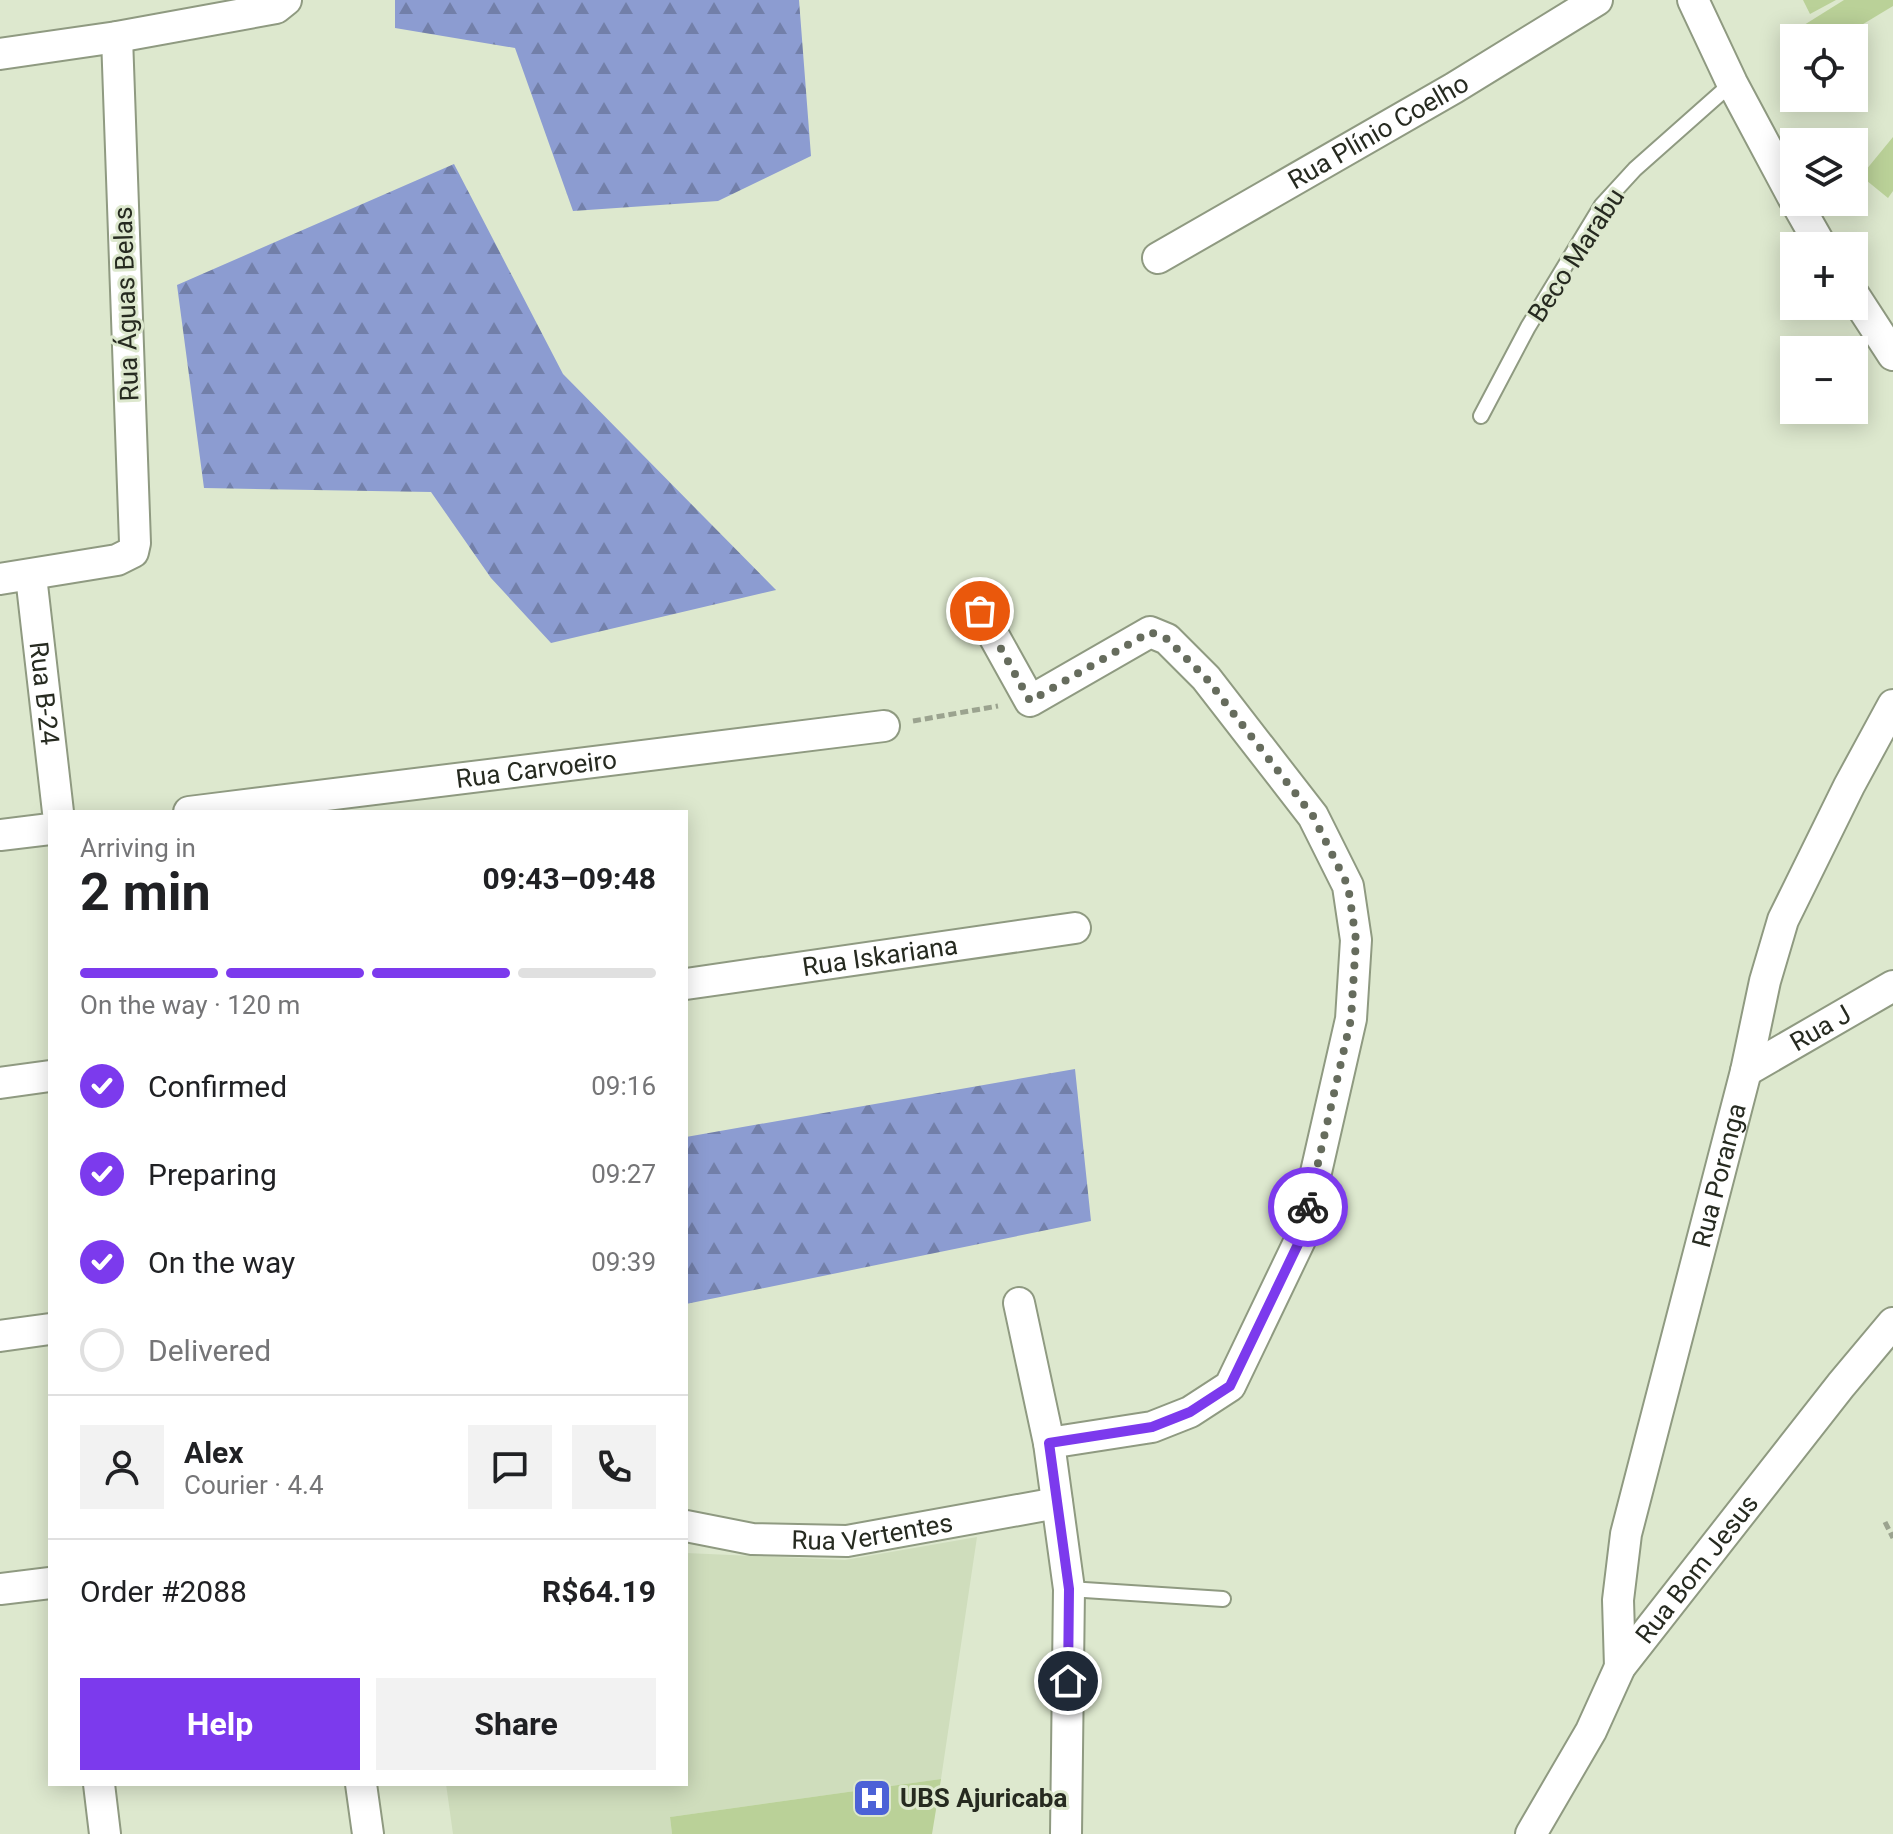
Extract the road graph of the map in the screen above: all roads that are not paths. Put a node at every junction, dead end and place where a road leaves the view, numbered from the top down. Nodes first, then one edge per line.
1 (286, 0) edge
2 (1597, 0) edge
3 (1693, 0) edge
4 (117, 37) junction
5 (0, 54) edge
6 (1732, 83) junction
7 (1780, 172) edge
8 (1158, 258) dead end
9 (1868, 317) edge
10 (1893, 355) edge
11 (1481, 416) dead end
12 (31, 576) junction
13 (0, 579) edge
14 (980, 611) dead end
15 (1893, 705) edge
16 (884, 726) road end
17 (315, 804) edge
18 (58, 810) edge
19 (220, 810) edge
20 (48, 829) edge
21 (0, 835) edge
22 (1075, 928) dead end
23 (688, 984) edge
24 (1893, 986) edge
25 (1746, 1071) junction
26 (48, 1076) edge
27 (0, 1083) edge
28 (1019, 1303) dead end
29 (1893, 1323) edge
30 (48, 1329) edge
31 (0, 1336) edge
32 (1049, 1443) junction
33 (1057, 1503) junction
34 (688, 1526) edge
35 (48, 1583) edge
36 (0, 1589) edge
37 (1069, 1589) junction
38 (1223, 1599) dead end
39 (1620, 1667) junction
40 (99, 1786) edge
41 (361, 1786) edge
42 (105, 1834) edge
43 (368, 1834) edge
44 (1066, 1834) edge
45 (1531, 1834) edge

1 - 4 street
2 - 8 street, Rua Plínio Coelho
3 - 6 street
4 - 5 street
4 - 12 street, Rua Águas Belas
6 - 7 street
6 - 11 lane, Beco Marabu
9 - 10 street
12 - 13 street
12 - 18 street, Rua B-24
14 - 32 street
15 - 25 street, Rua Poranga
16 - 17 street, Rua Carvoeiro
17 - 19 street, Rua Carvoeiro
20 - 21 street
22 - 23 street, Rua Iskariana
24 - 25 street, Rua J
25 - 39 street, Rua Poranga
26 - 27 street
28 - 32 street
29 - 39 street, Rua Bom Jesus
30 - 31 street
32 - 33 street
33 - 34 street, Rua Vertentes
33 - 37 street
35 - 36 street
37 - 38 lane
37 - 44 street
39 - 45 street, Rua Bom Jesus
40 - 42 street
41 - 43 street

